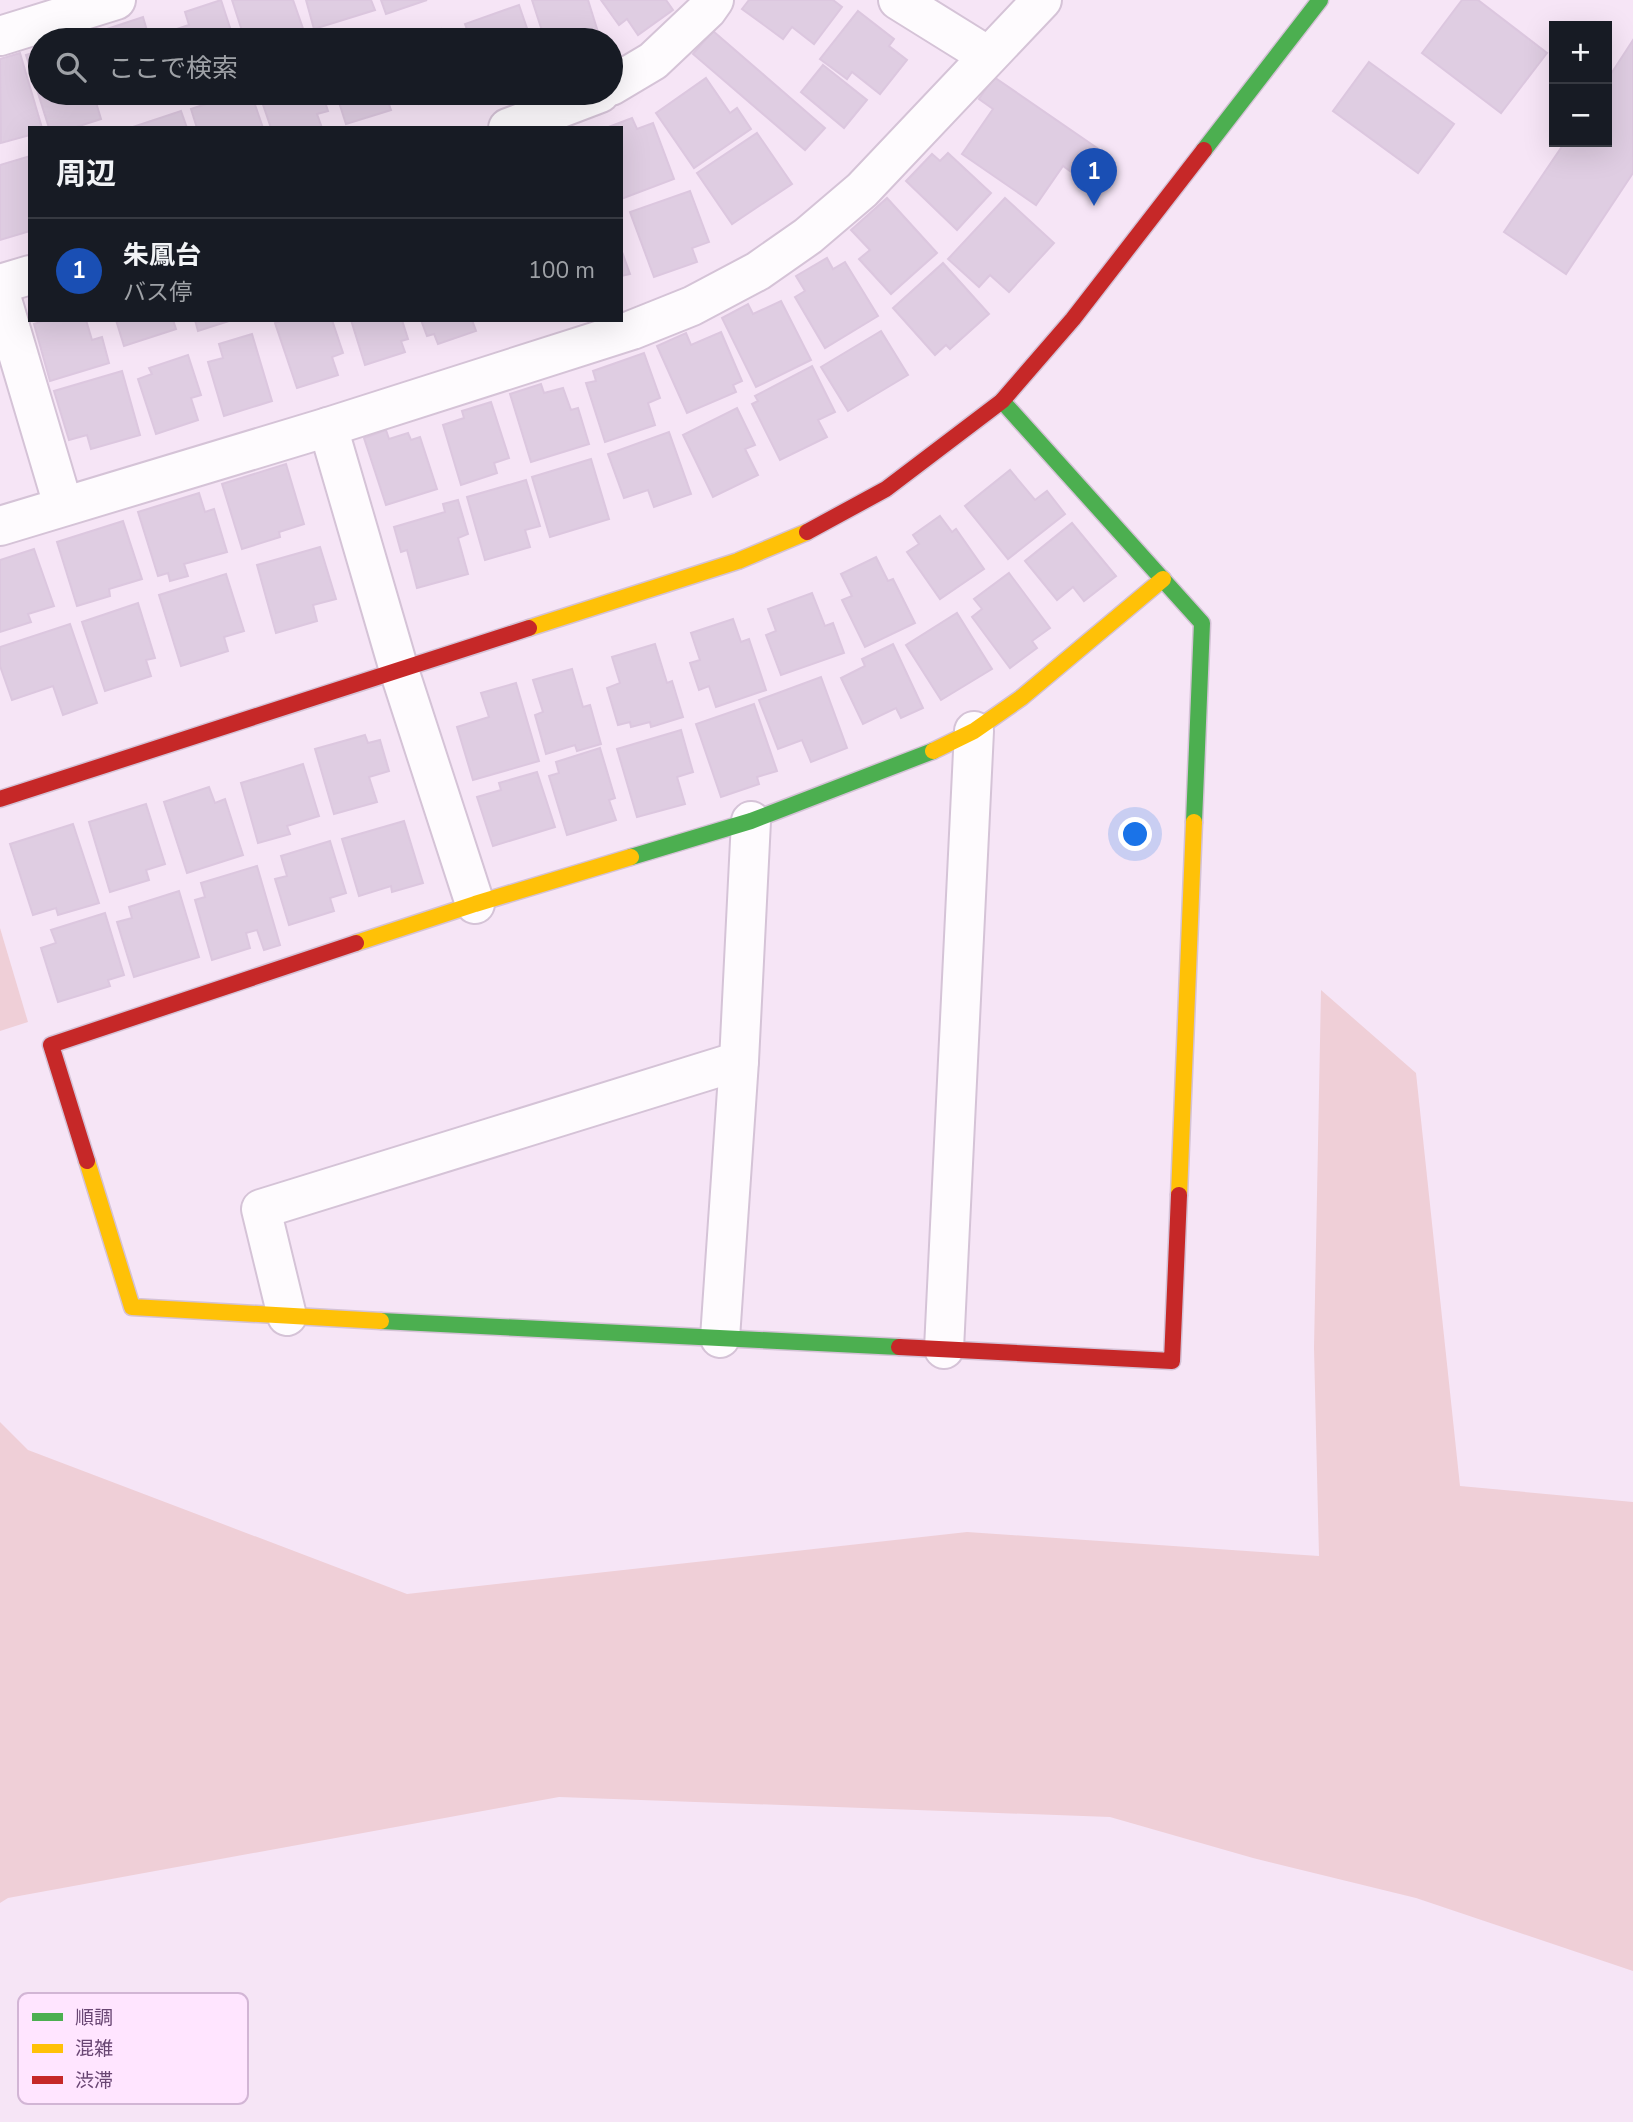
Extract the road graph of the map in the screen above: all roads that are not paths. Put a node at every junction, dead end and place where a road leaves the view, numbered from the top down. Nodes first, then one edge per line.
1 (116, 0) edge
2 (714, 0) edge
3 (898, 0) edge
4 (1042, 0) edge
5 (1320, 0) edge
6 (0, 36) edge
7 (988, 57) junction
8 (623, 79) edge
9 (568, 105) edge
10 (513, 126) edge
11 (28, 276) edge
12 (0, 284) edge
13 (0, 293) edge
14 (1002, 401) junction
15 (328, 427) junction
16 (63, 505) junction
17 (0, 526) edge
18 (1163, 579) junction
19 (399, 670) junction
20 (974, 731) junction
21 (0, 799) edge
22 (751, 821) junction
23 (475, 904) junction
24 (739, 1061) junction
25 (287, 1317) junction
26 (720, 1338) junction
27 (944, 1349) junction

1 - 6 street
2 - 8 street
3 - 7 street
4 - 7 street
5 - 14 street
7 - 15 street
9 - 10 street
11 - 12 street
13 - 16 street
14 - 18 street
14 - 19 street
15 - 16 street
15 - 19 street
16 - 17 street
18 - 20 street
18 - 27 street
19 - 21 street
19 - 23 street
20 - 22 street
20 - 27 street
22 - 23 street
22 - 24 street
23 - 25 street
24 - 25 street
24 - 26 street
25 - 26 street
26 - 27 street

